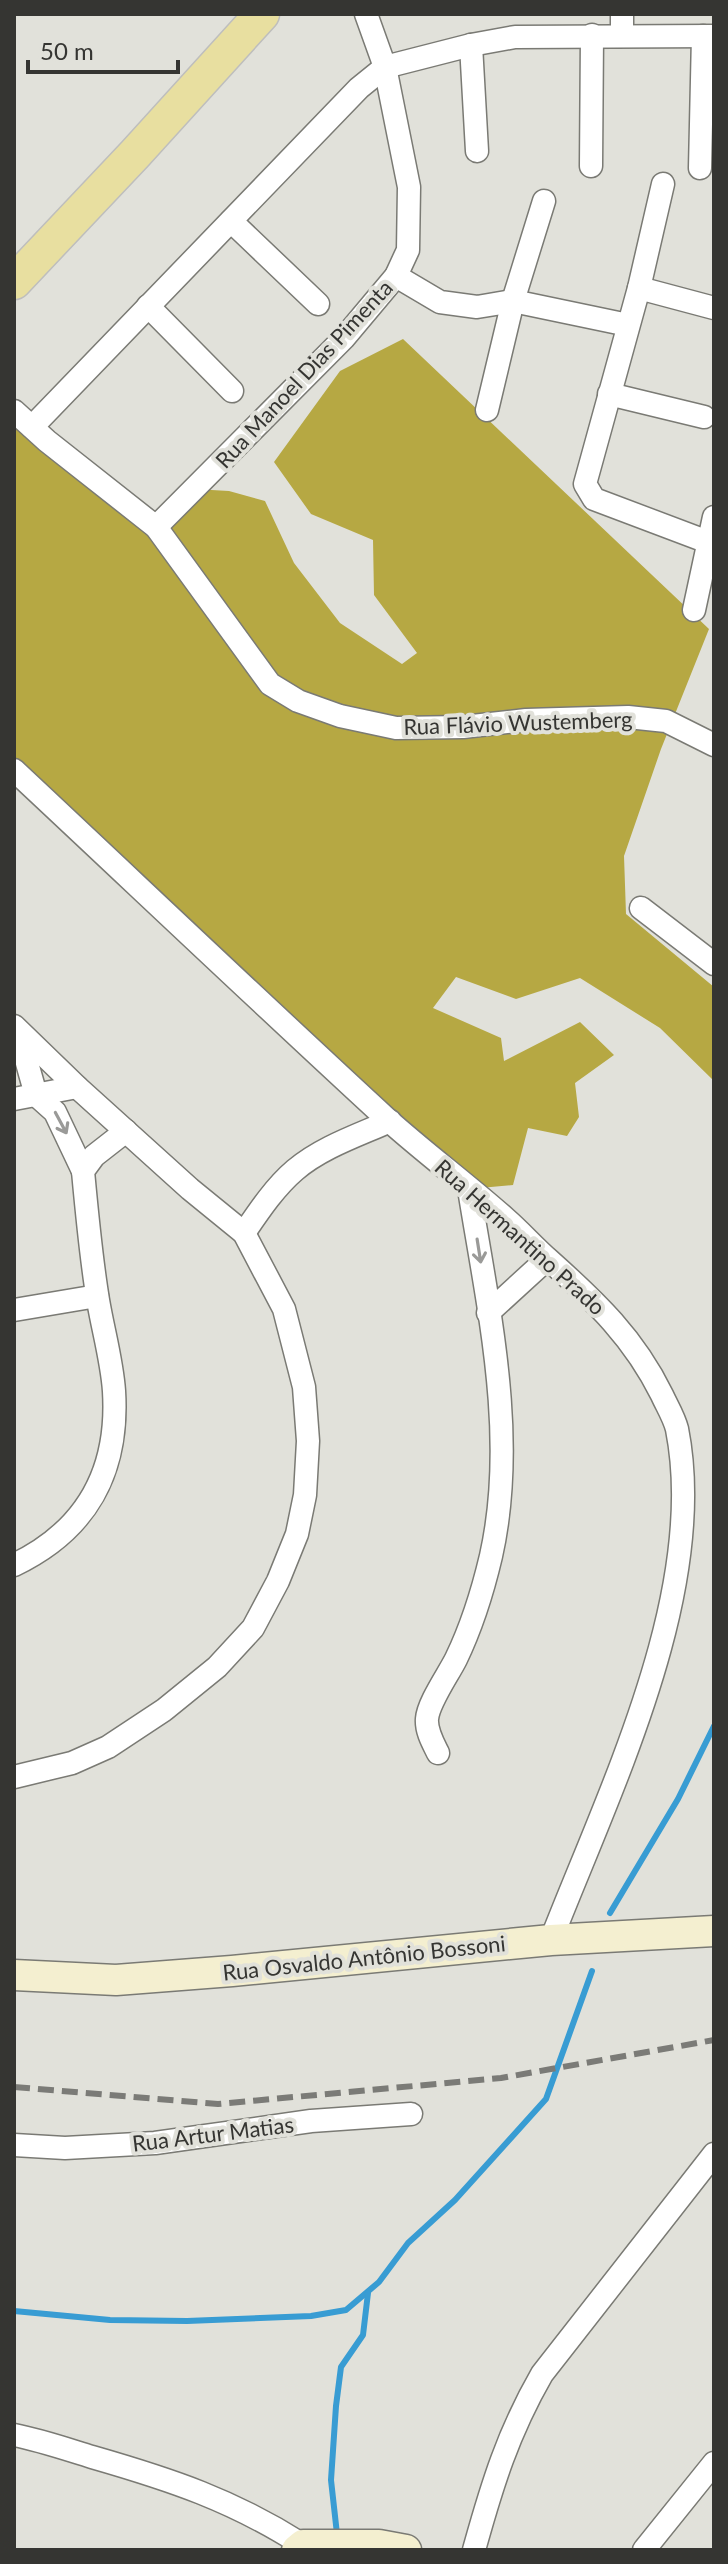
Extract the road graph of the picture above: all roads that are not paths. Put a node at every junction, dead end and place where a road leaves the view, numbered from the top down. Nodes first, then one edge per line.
1 (262, 14) edge
2 (366, 14) edge
3 (511, 14) edge
4 (622, 25) edge
5 (592, 35) junction
6 (708, 36) edge
7 (515, 37) junction
8 (471, 45) junction
9 (385, 67) junction
10 (477, 151) dead end
11 (591, 166) dead end
12 (700, 168) dead end
13 (663, 184) dead end
14 (544, 201) dead end
15 (231, 221) junction
16 (396, 276) junction
17 (14, 282) edge
18 (639, 288) junction
19 (513, 301) junction
20 (318, 304) dead end
21 (148, 306) junction
22 (714, 308) edge
23 (628, 325) junction
24 (232, 391) dead end
25 (609, 394) junction
26 (487, 410) dead end
27 (14, 411) edge
28 (704, 417) dead end
29 (32, 427) junction
30 (714, 517) edge
31 (156, 527) junction
32 (708, 542) junction
33 (694, 610) dead end
34 (714, 745) edge
35 (14, 770) edge
36 (641, 908) dead end
37 (714, 964) edge
38 (16, 1028) edge
39 (77, 1087) junction
40 (25, 1097) edge
41 (390, 1121) junction
42 (126, 1131) junction
43 (83, 1171) junction
44 (469, 1189) junction
45 (244, 1233) junction
46 (547, 1259) junction
47 (97, 1296) junction
48 (14, 1310) edge
49 (488, 1313) junction
50 (14, 1565) edge
51 (438, 1753) dead end
52 (14, 1754) edge
53 (16, 1777) edge
54 (714, 1931) edge
55 (551, 1940) junction
56 (14, 1975) edge
57 (411, 2114) dead end
58 (14, 2145) edge
59 (714, 2154) edge
60 (14, 2435) edge
61 (714, 2463) edge
62 (308, 2547) edge
63 (406, 2550) edge
64 (474, 2550) edge
65 (644, 2550) edge

1 - 17 main road
2 - 9 street, Rua Manoel Dias Pimenta
3 - 7 street
4 - 5 street
4 - 6 street
5 - 7 street
5 - 11 street
6 - 12 street
7 - 8 street
8 - 9 street
8 - 10 street
9 - 15 street
9 - 16 street, Rua Manoel Dias Pimenta
13 - 18 street
14 - 19 street
15 - 20 street
15 - 21 street
16 - 19 street
16 - 31 street, Rua Manoel Dias Pimenta
18 - 22 street
18 - 23 street
19 - 23 street
19 - 26 street
21 - 24 street
21 - 29 street
23 - 25 street
25 - 28 street
25 - 32 street
27 - 29 street, Rua Flávio Wustemberg
29 - 31 street, Rua Flávio Wustemberg
30 - 32 street
31 - 34 street, Rua Flávio Wustemberg
32 - 33 street
35 - 41 street, Rua Hermantino Prado
36 - 37 street
38 - 39 street
38 - 40 street
39 - 40 street
39 - 42 street
40 -> 43 street
41 - 44 street, Rua Hermantino Prado
41 - 45 street
42 - 43 street
42 - 45 street
43 - 47 street
44 - 46 street, Rua Hermantino Prado
44 -> 49 street
45 - 53 street
46 - 49 street
46 - 55 street, Rua Hermantino Prado
47 - 48 street
47 - 50 street
49 - 51 street
52 - 53 street
54 - 55 street, Rua Osvaldo Antônio Bossoni
55 - 56 street, Rua Osvaldo Antônio Bossoni
57 - 58 street, Rua Artur Matias
59 - 64 street
60 - 62 street
61 - 65 street
62 - 63 street

